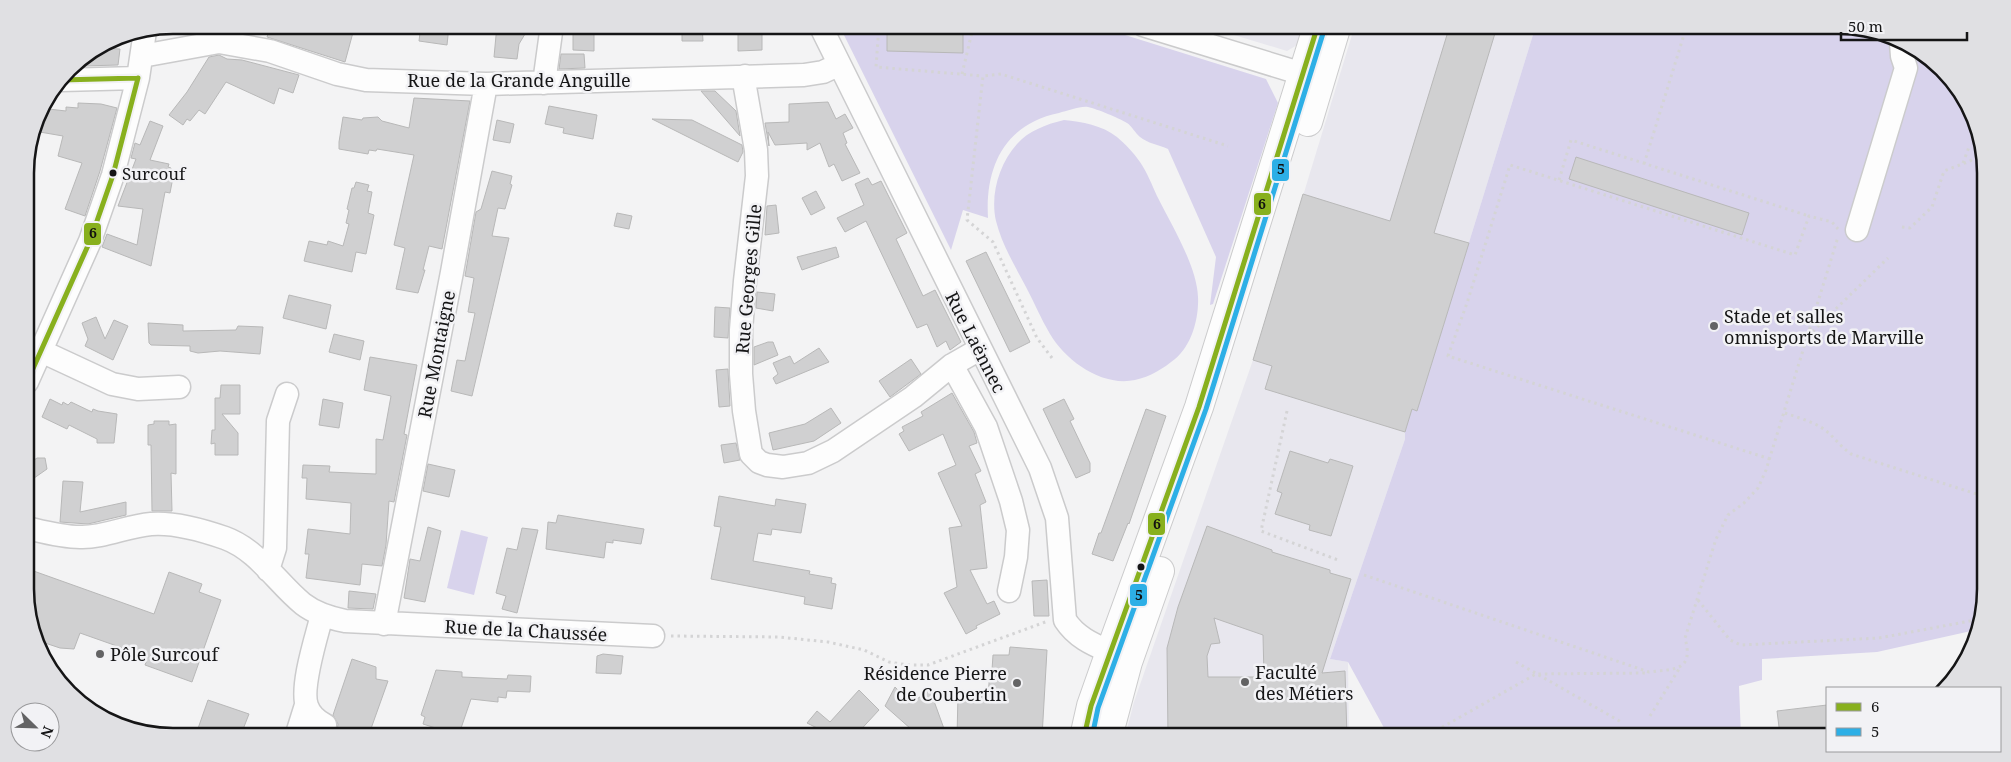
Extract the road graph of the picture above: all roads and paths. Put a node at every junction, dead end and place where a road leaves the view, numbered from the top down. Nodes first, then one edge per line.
1 (551, 34) edge
2 (824, 34) edge
3 (878, 34) edge
4 (972, 34) edge
5 (1172, 34) edge
6 (1317, 34) edge
7 (1333, 34) edge
8 (1684, 34) edge
9 (144, 37) edge
10 (214, 37) edge
11 (1901, 49) edge
12 (142, 56) junction
13 (838, 65) junction
14 (962, 74) junction
15 (745, 76) junction
16 (983, 76) junction
17 (1312, 77) junction
18 (138, 78) junction
19 (69, 80) edge
20 (544, 83) junction
21 (486, 84) junction
22 (1228, 146) dead end
23 (1969, 147) dead end
24 (1976, 156) edge
25 (1644, 164) junction
26 (1963, 164) junction
27 (1559, 180) junction
28 (1809, 216) junction
29 (1902, 227) dead end
30 (1858, 230) dead end
31 (1888, 258) dead end
32 (1808, 337) junction
33 (980, 350) junction
34 (41, 351) junction
35 (1052, 358) dead end
36 (34, 365) edge
37 (952, 365) junction
38 (179, 387) dead end
39 (287, 394) dead end
40 (1287, 411) dead end
41 (1785, 413) junction
42 (1770, 459) junction
43 (1977, 494) edge
44 (34, 529) edge
45 (1338, 560) dead end
46 (268, 570) junction
47 (1364, 575) dead end
48 (1008, 591) dead end
49 (1697, 600) junction
50 (322, 615) junction
51 (1974, 620) edge
52 (1046, 622) dead end
53 (384, 624) junction
54 (653, 636) joint
55 (1110, 652) junction
56 (1516, 662) dead end
57 (1680, 668) junction
58 (1649, 672) junction
59 (1536, 674) junction
60 (306, 705) junction
61 (1650, 716) dead end
62 (1624, 723) dead end
63 (325, 725) dead end
64 (299, 728) edge
65 (1086, 728) edge
66 (1110, 728) edge
67 (1441, 728) edge

1 - 20 street
2 - 13 street, Rue Laënnec
3 - 14 path
4 - 14 path
5 - 17 street
6 - 17 main road
7 - 17 main road
8 - 25 path
9 - 12 street
10 - 12 street
10 - 21 street, Rue de la Grande Anguille
11 - 30 street
12 - 18 street
13 - 15 street, Rue de la Grande Anguille
13 - 33 street, Rue Laënnec
14 - 16 path
15 - 20 street, Rue de la Grande Anguille
15 - 37 street, Rue Georges Gille
16 - 22 path
16 - 35 path
17 - 55 main road
17 - 66 main road
18 - 19 street
18 - 34 street
20 - 21 street, Rue de la Grande Anguille
21 - 53 street, Rue Montaigne
23 - 26 path
24 - 26 path
25 - 27 path
25 - 28 path
26 - 29 path
27 - 28 path
27 - 42 path
28 - 32 path
31 - 32 path
32 - 41 path
33 - 37 street, Rue Georges Gille
33 - 55 street, Rue Laënnec
34 - 36 street
34 - 38 street
37 - 48 street
39 - 46 street
40 - 45 path
41 - 42 path
41 - 43 path
42 - 49 path
44 - 46 street, Rue de la Chaussée
46 - 50 street, Rue de la Chaussée
47 - 58 path
49 - 51 path
49 - 57 path
50 - 53 street, Rue de la Chaussée
50 - 60 street
52 - 54 path
53 - 54 street, Rue de la Chaussée
55 - 65 main road
56 - 59 path
57 - 58 path
57 - 61 path
58 - 59 path
59 - 62 path
59 - 67 path
60 - 63 street
60 - 64 street

